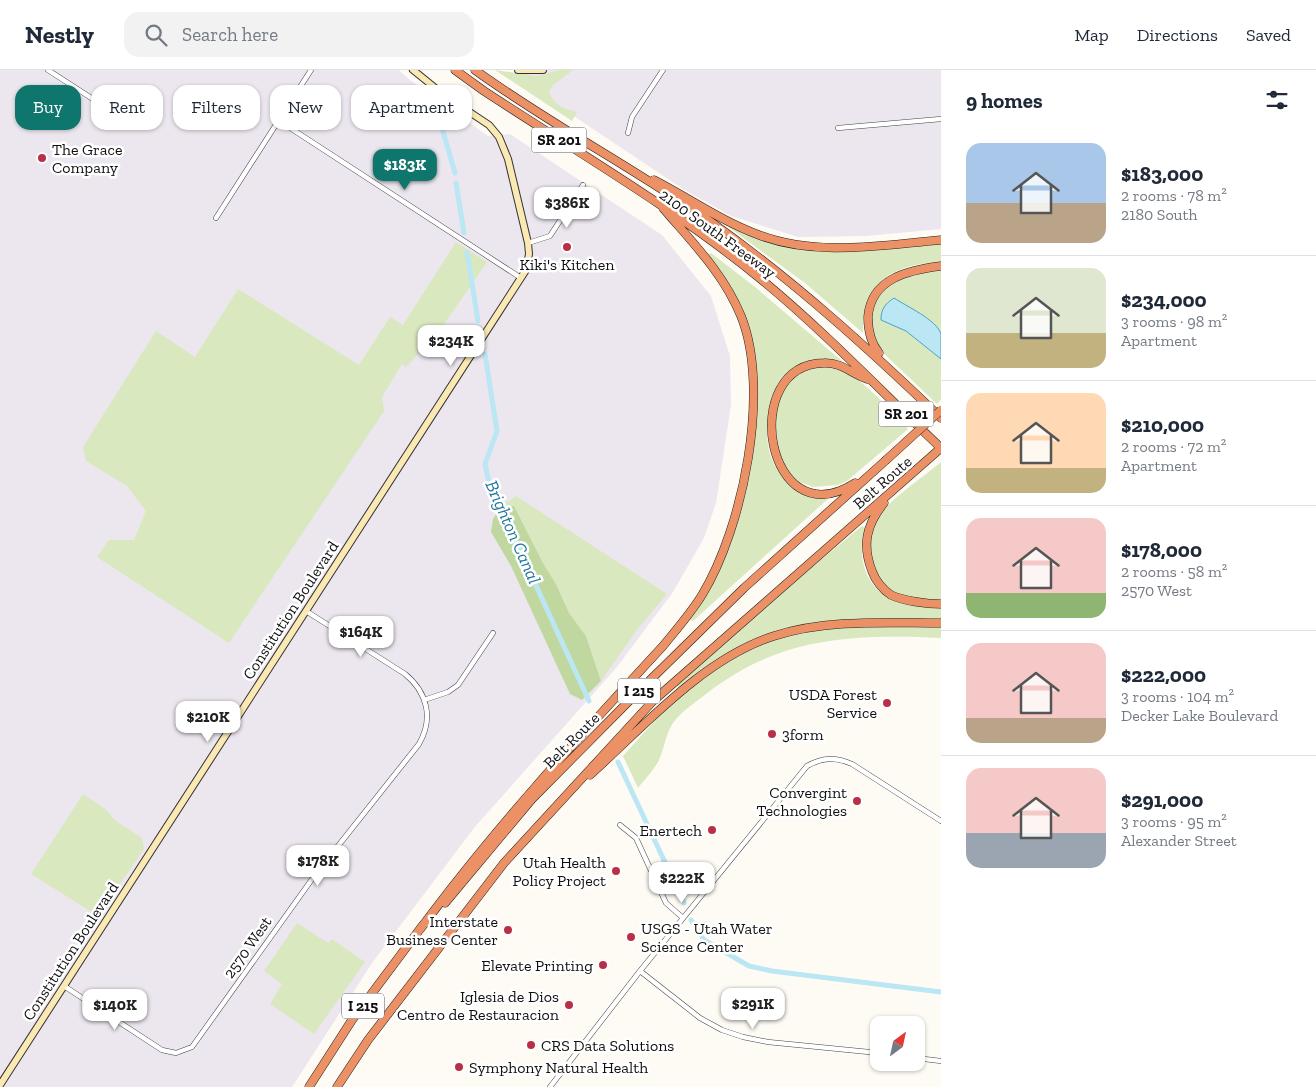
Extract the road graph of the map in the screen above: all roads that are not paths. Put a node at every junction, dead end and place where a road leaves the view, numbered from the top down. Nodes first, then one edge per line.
1 (48, 70) edge
2 (60, 70) edge
3 (311, 70) edge
4 (413, 70) edge
5 (455, 70) edge
6 (476, 70) edge
7 (482, 70) edge
8 (518, 70) edge
9 (542, 70) edge
10 (663, 70) edge
11 (57, 76) junction
12 (301, 85) edge
13 (91, 98) edge
14 (532, 108) junction
15 (941, 119) edge
16 (838, 128) dead end
17 (272, 130) edge
18 (293, 130) edge
19 (628, 133) dead end
20 (616, 160) junction
21 (584, 185) dead end
22 (663, 208) junction
23 (216, 218) dead end
24 (941, 240) edge
25 (528, 243) junction
26 (941, 266) edge
27 (521, 278) junction
28 (897, 374) junction
29 (870, 380) junction
30 (941, 410) edge
31 (941, 418) edge
32 (941, 448) edge
33 (874, 472) junction
34 (893, 492) junction
35 (941, 604) edge
36 (306, 611) junction
37 (941, 623) edge
38 (493, 633) dead end
39 (424, 700) junction
40 (549, 811) junction
41 (941, 821) edge
42 (620, 825) dead end
43 (683, 918) junction
44 (421, 928) junction
45 (640, 971) junction
46 (64, 986) junction
47 (870, 1052) edge
48 (925, 1059) edge
49 (941, 1061) edge
50 (0, 1085) edge
51 (309, 1087) edge
52 (337, 1087) edge
53 (550, 1087) edge

1 - 11 street
2 - 11 street
3 - 12 street
4 - 25 street, Constitution Boulevard
5 - 22 highway, 2100 South Freeway / SR 201
6 - 14 highway, 2100 South Freeway / SR 201
7 - 14 highway
8 - 9 street
10 - 19 street
11 - 13 street
14 - 20 highway, 2100 South Freeway / SR 201
15 - 16 street
17 - 23 street
18 - 27 street
20 - 24 highway
20 - 28 highway, 2100 South Freeway / SR 201
21 - 25 street
22 - 29 highway, 2100 South Freeway / SR 201
22 - 44 highway
25 - 27 street, Constitution Boulevard
26 - 28 highway
27 - 36 street, Constitution Boulevard
28 - 31 highway, 2100 South Freeway / SR 201
29 - 32 highway, 2100 South Freeway / SR 201
29 - 33 highway
30 - 33 highway, Belt Route / I 215, bridge
32 - 34 highway, Belt Route / I 215
33 - 44 highway, Belt Route / I 215
34 - 35 highway
34 - 40 highway, Belt Route / I 215
36 - 39 street
36 - 46 street, Constitution Boulevard
37 - 40 highway
38 - 39 street
39 - 46 street, 2570 West
40 - 52 highway, Belt Route / I 215
41 - 43 street
42 - 43 street
43 - 45 street
44 - 51 highway, Belt Route / I 215
45 - 47 street
45 - 53 street
46 - 50 street, Constitution Boulevard
48 - 49 street

